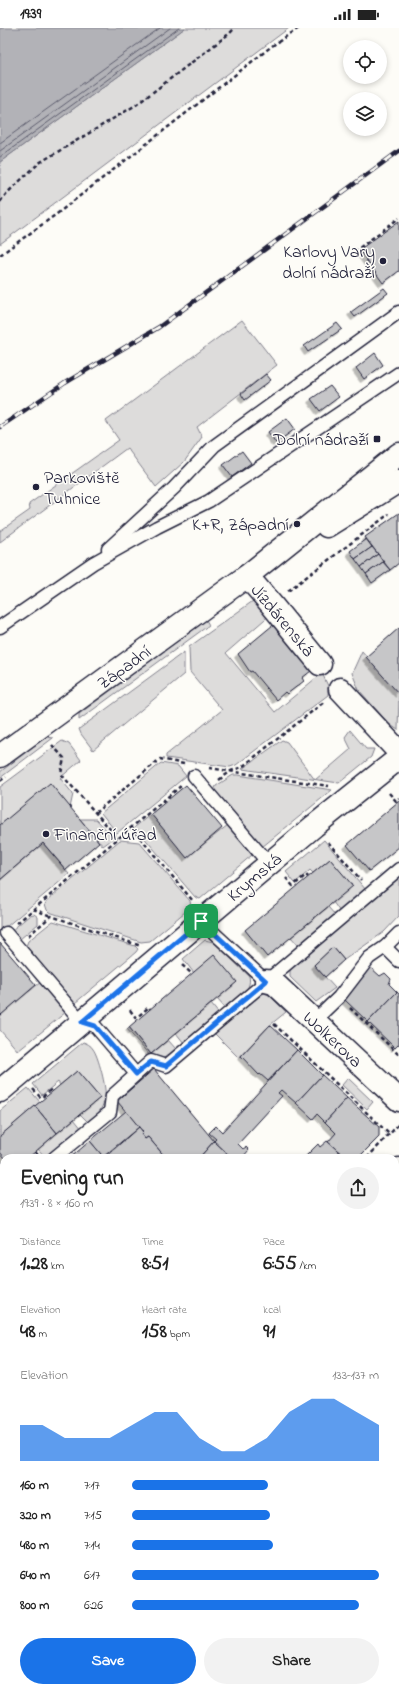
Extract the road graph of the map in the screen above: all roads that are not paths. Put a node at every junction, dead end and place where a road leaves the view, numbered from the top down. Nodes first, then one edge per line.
1 (399, 312) edge
2 (399, 373) edge
3 (399, 454) edge
4 (399, 481) edge
5 (93, 563) junction
6 (247, 576) junction
7 (0, 627) edge
8 (320, 664) dead end
9 (340, 689) road end
10 (399, 752) edge
11 (0, 756) edge
12 (399, 758) edge
13 (194, 776) road end
14 (399, 869) edge
15 (277, 870) junction
16 (199, 914) junction
17 (6, 932) road end
18 (399, 933) edge
19 (385, 947) junction
20 (399, 961) edge
21 (266, 981) junction
22 (314, 1021) junction
23 (82, 1022) junction
24 (136, 1074) junction
25 (0, 1091) edge
26 (399, 1100) edge
27 (59, 1154) edge

1 - 5 lane
2 - 5 lane
3 - 6 street, Západní
4 - 6 street, Západní
5 - 7 lane
6 - 8 street, Jízdárenská
6 - 11 street, Západní
9 - 10 street
12 - 15 street, Krymská
13 - 15 lane
14 - 21 lane
15 - 16 street, Krymská
16 - 21 lane
16 - 23 street, Krymská
17 - 23 lane
18 - 19 lane
19 - 20 lane
19 - 22 lane
21 - 22 street, Wolkerova
21 - 24 lane
22 - 26 street, Wolkerova
23 - 24 lane
23 - 25 street, Krymská
24 - 27 lane

